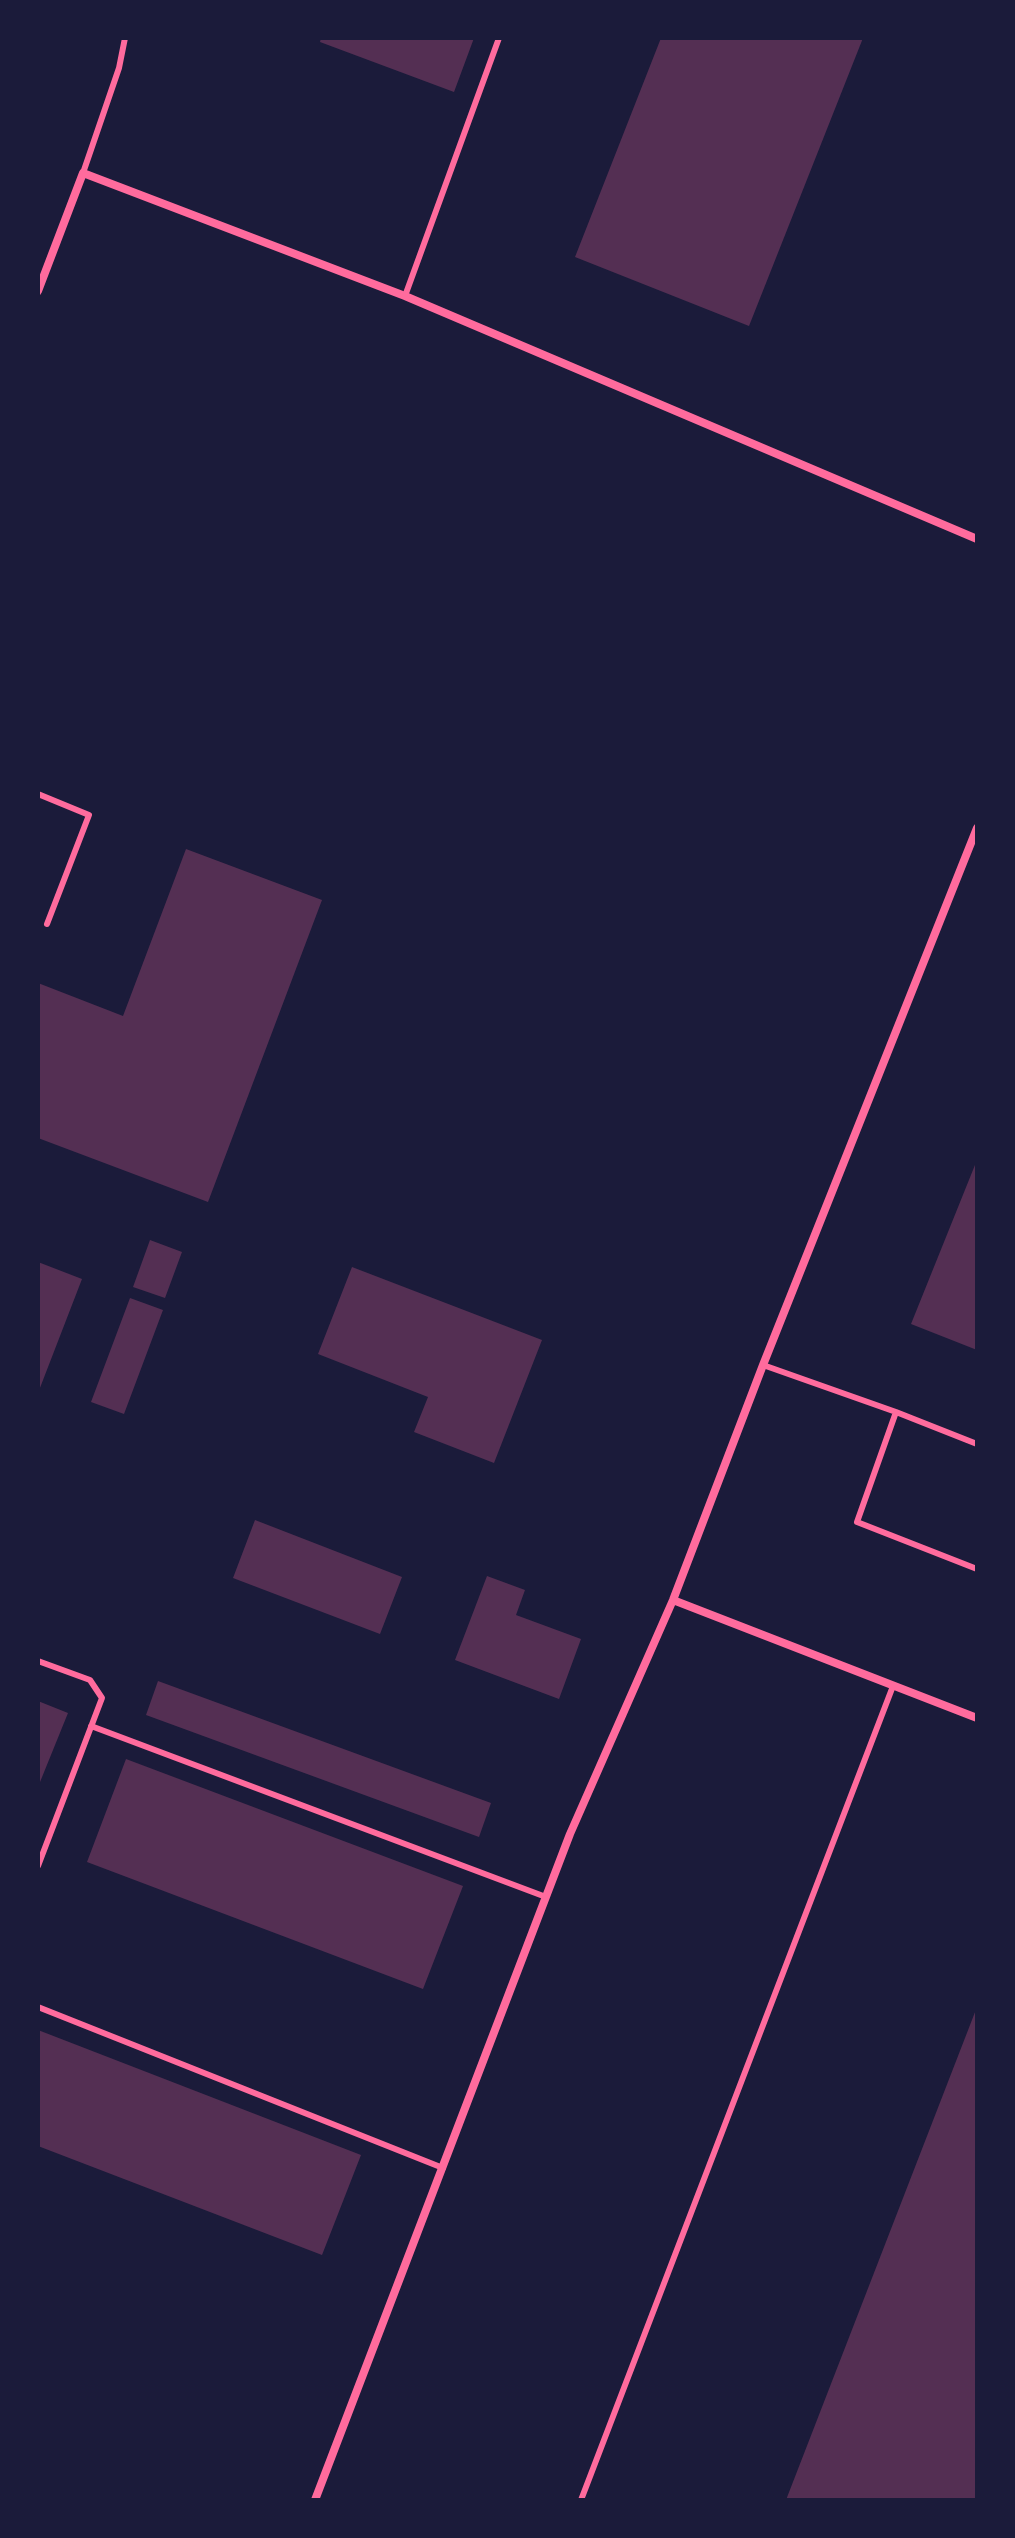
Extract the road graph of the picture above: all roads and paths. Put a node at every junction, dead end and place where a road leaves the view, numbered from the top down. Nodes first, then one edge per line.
1 (125, 38) edge
2 (499, 38) edge
3 (83, 173) junction
4 (38, 291) edge
5 (405, 296) junction
6 (977, 539) edge
7 (38, 794) edge
8 (977, 828) edge
9 (47, 924) dead end
10 (763, 1365) junction
11 (896, 1412) junction
12 (977, 1444) edge
13 (977, 1569) edge
14 (673, 1600) junction
15 (38, 1661) edge
16 (893, 1686) junction
17 (977, 1718) edge
18 (91, 1726) junction
19 (38, 1866) edge
20 (546, 1897) junction
21 (38, 2007) edge
22 (443, 2168) junction
23 (315, 2500) edge
24 (581, 2500) edge

1 - 3 lane
2 - 5 lane
3 - 4 street
3 - 5 street
5 - 6 street
7 - 9 lane
8 - 10 street
10 - 11 lane
10 - 14 street
11 - 12 lane
11 - 13 lane
14 - 16 street
14 - 20 street
15 - 18 lane
16 - 17 street
16 - 24 lane
18 - 19 lane
18 - 20 lane
20 - 22 street
21 - 22 lane
22 - 23 street

